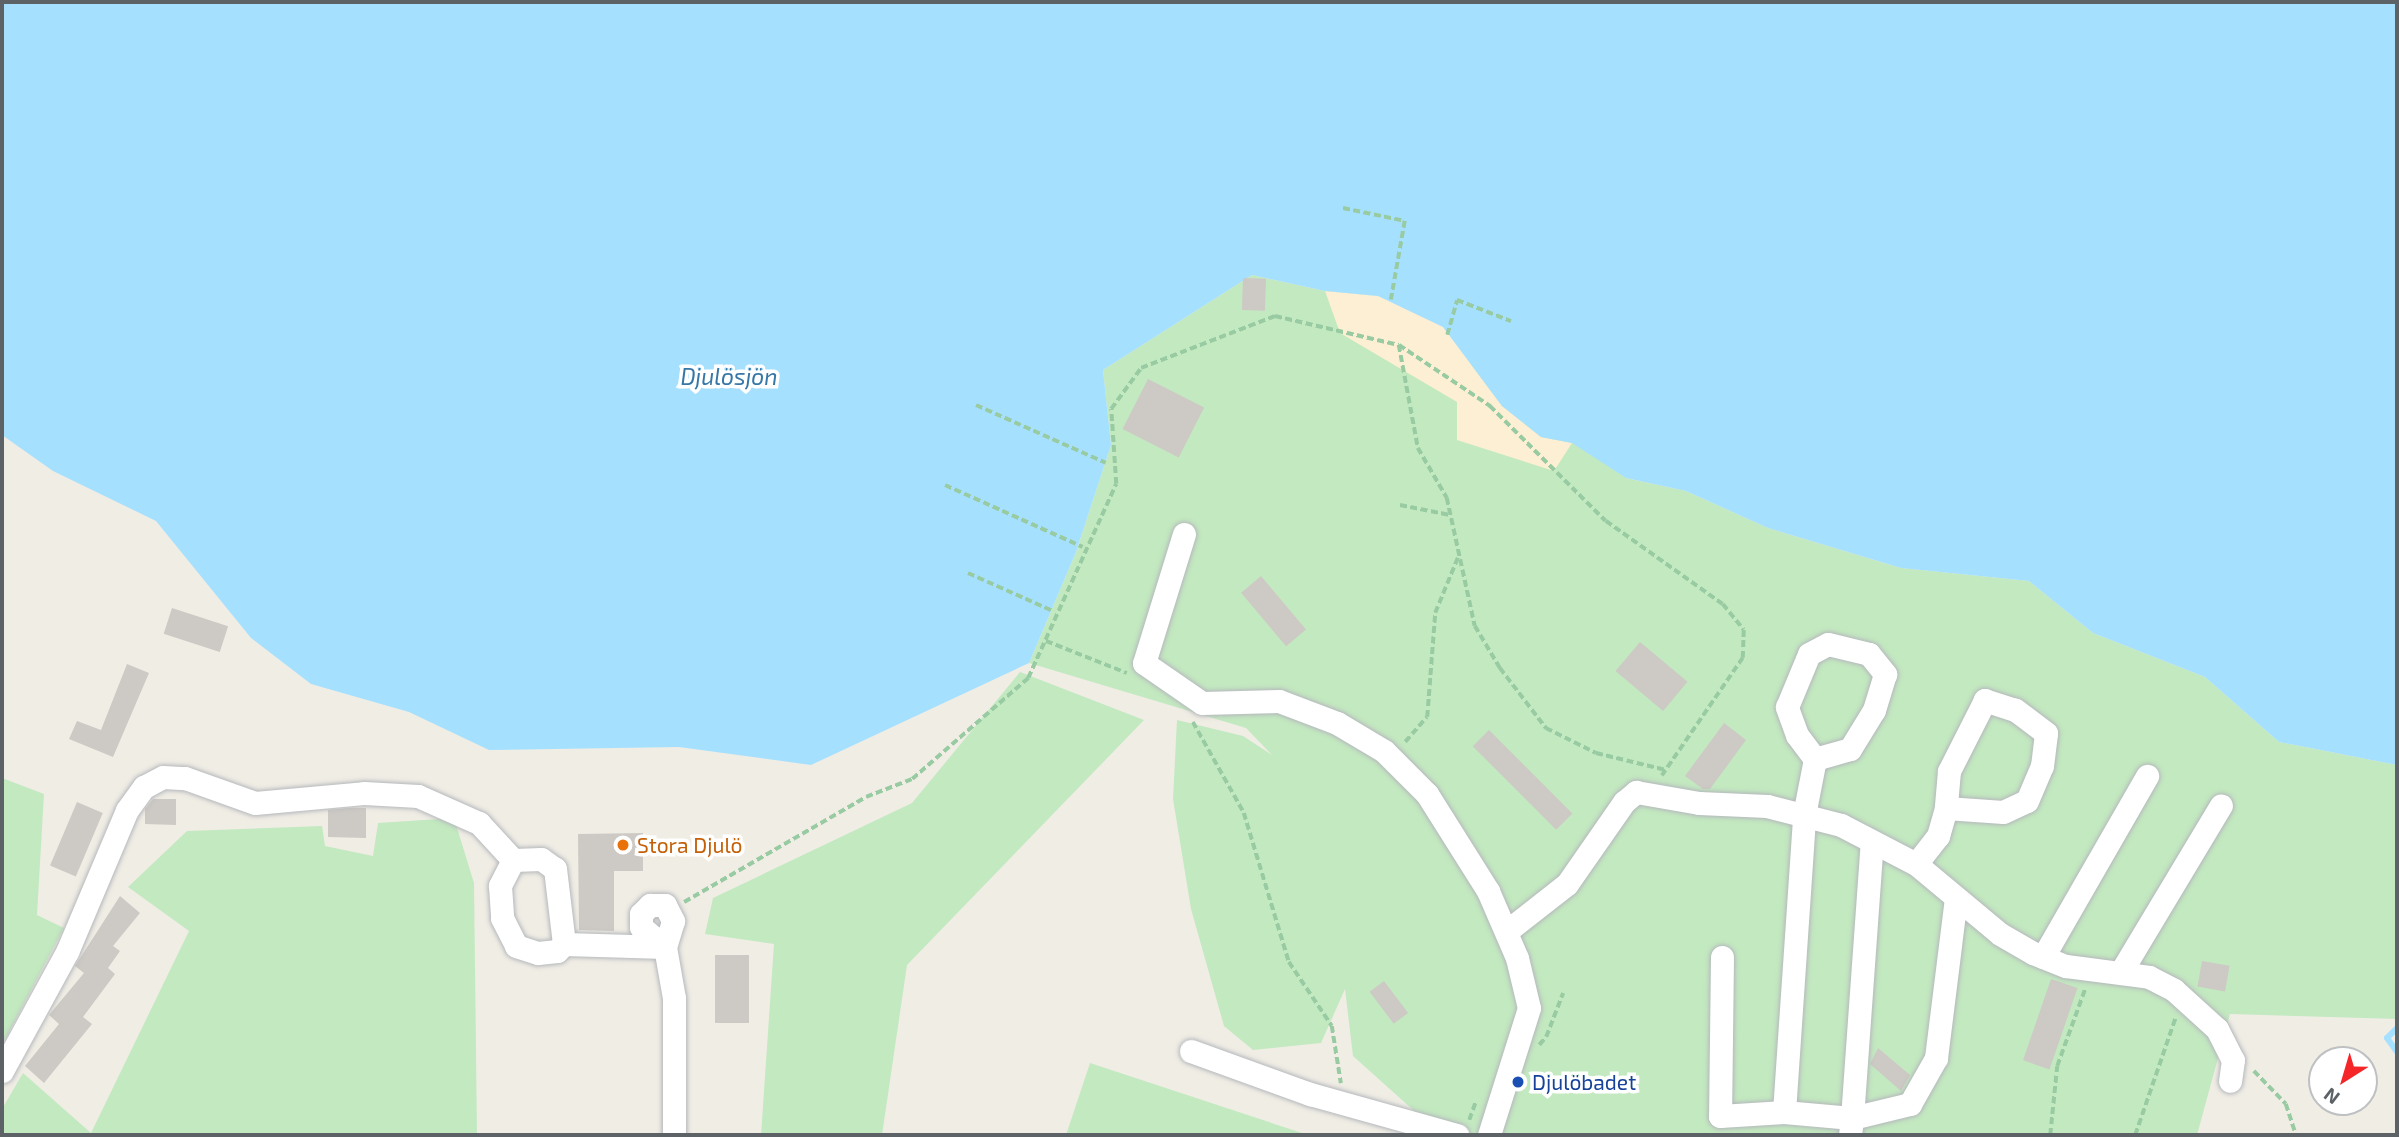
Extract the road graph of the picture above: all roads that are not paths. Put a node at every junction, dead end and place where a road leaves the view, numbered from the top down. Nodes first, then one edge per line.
1 (1184, 534) dead end
2 (1815, 758) junction
3 (2147, 776) dead end
4 (2221, 805) dead end
5 (1946, 808) junction
6 (1804, 815) junction
7 (1872, 842) junction
8 (513, 860) junction
9 (1916, 864) junction
10 (1956, 898) junction
11 (1507, 931) junction
12 (564, 944) junction
13 (665, 947) junction
14 (1723, 957) dead end
15 (2043, 957) junction
16 (2122, 970) junction
17 (1191, 1051) dead end
18 (2232, 1070) road end
19 (2, 1071) edge
20 (1784, 1112) junction
21 (1718, 1126) edge
22 (1851, 1127) edge
23 (1462, 1129) edge
24 (674, 1135) edge
25 (1489, 1135) edge

1 - 11 street
2 - 2 street
2 - 6 street
3 - 15 street
4 - 16 street
5 - 5 street
5 - 9 street
6 - 7 street
6 - 11 street
6 - 20 street
7 - 9 street
7 - 22 street
8 - 12 street
8 - 12 street
8 - 19 street
9 - 10 street
10 - 15 street
10 - 22 street
11 - 25 street
12 - 13 street
13 - 13 street
13 - 24 street
14 - 21 street
15 - 16 street
16 - 18 street
17 - 23 street
20 - 21 street
20 - 22 street

